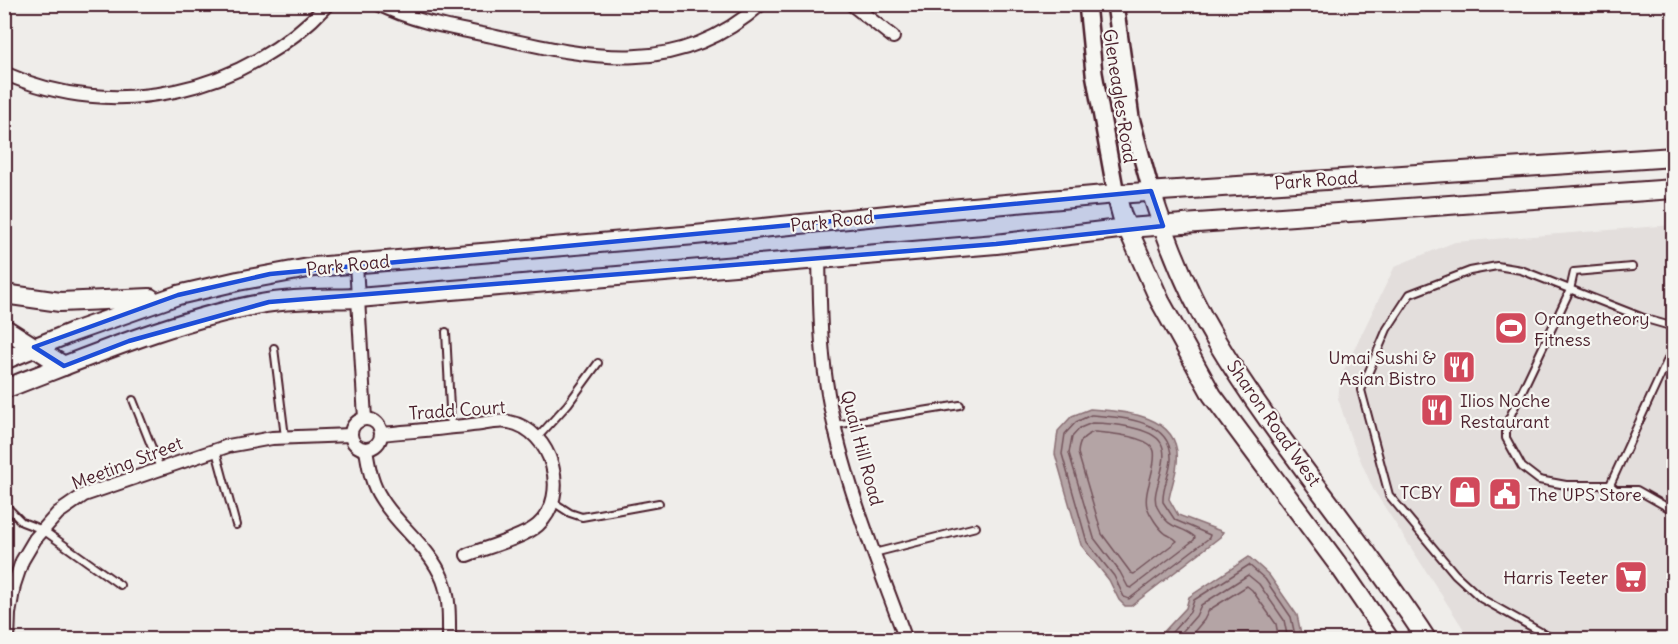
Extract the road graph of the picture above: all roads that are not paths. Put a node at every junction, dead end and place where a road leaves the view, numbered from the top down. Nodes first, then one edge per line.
1 (328, 4) edge
2 (378, 4) edge
3 (761, 4) edge
4 (851, 4) edge
5 (1087, 4) edge
6 (1115, 4) edge
7 (893, 37) dead end
8 (4, 73) edge
9 (1674, 157) edge
10 (1674, 189) edge
11 (1151, 191) junction
12 (1116, 194) junction
13 (1163, 226) junction
14 (1127, 228) junction
15 (819, 258) junction
16 (356, 264) junction
17 (1632, 267) dead end
18 (1570, 290) junction
19 (4, 294) edge
20 (178, 295) junction
21 (358, 298) junction
22 (1674, 327) edge
23 (4, 328) edge
24 (446, 332) dead end
25 (1674, 346) edge
26 (34, 347) junction
27 (274, 348) dead end
28 (4, 360) edge
29 (598, 363) dead end
30 (64, 366) junction
31 (4, 389) edge
32 (133, 400) dead end
33 (960, 405) dead end
34 (365, 419) junction
35 (834, 425) junction
36 (451, 427) junction
37 (381, 434) junction
38 (351, 435) junction
39 (285, 437) junction
40 (538, 437) junction
41 (366, 450) junction
42 (216, 451) junction
43 (160, 468) junction
44 (1610, 485) junction
45 (553, 501) junction
46 (659, 503) dead end
47 (4, 504) edge
48 (1674, 511) edge
49 (236, 525) dead end
50 (976, 527) dead end
51 (44, 530) junction
52 (874, 553) junction
53 (467, 555) dead end
54 (120, 585) dead end
55 (8, 639) edge
56 (449, 639) edge
57 (906, 639) edge
58 (1390, 639) edge
59 (1427, 639) edge
60 (1555, 639) edge

1 - 8 street
2 - 3 street
4 - 7 street
5 - 12 street, Gleneagles Road
6 - 11 street, Gleneagles Road
9 - 11 main road, Park Road
10 - 13 main road, Park Road
11 - 12 main road, Park Road
11 - 13 main road, Sharon Road West
12 - 14 main road, Sharon Road West
12 - 16 main road, Park Road
13 - 14 main road, Park Road
13 - 59 main road, Sharon Road West
14 - 15 main road, Park Road
14 - 58 main road, Sharon Road West
15 - 21 main road, Park Road
15 - 35 street, Quail Hill Road
16 - 20 main road, Park Road
16 - 21 street
17 - 18 lane
18 - 22 lane
18 - 44 lane
18 - 60 lane
19 - 20 main road
20 - 26 main road, Park Road
21 - 30 main road, Park Road
21 - 34 street
23 - 26 main road
24 - 36 lane
25 - 44 lane
26 - 28 main road, Park Road
26 - 30 main road
27 - 39 lane
29 - 40 lane
30 - 31 main road, Park Road
32 - 43 lane
33 - 35 lane
34 - 37 street
34 - 38 street
35 - 52 street, Quail Hill Road
36 - 37 street, Tradd Court
36 - 40 street, Tradd Court
37 - 41 street
38 - 39 street, Meeting Street
38 - 41 street
39 - 42 street, Meeting Street
40 - 45 street
41 - 56 street
42 - 43 street, Meeting Street
42 - 49 lane
43 - 51 street, Meeting Street
44 - 48 lane
45 - 46 lane
45 - 53 street
47 - 51 lane
50 - 52 lane
51 - 54 lane
51 - 55 street, Meeting Street
52 - 57 street, Quail Hill Road

